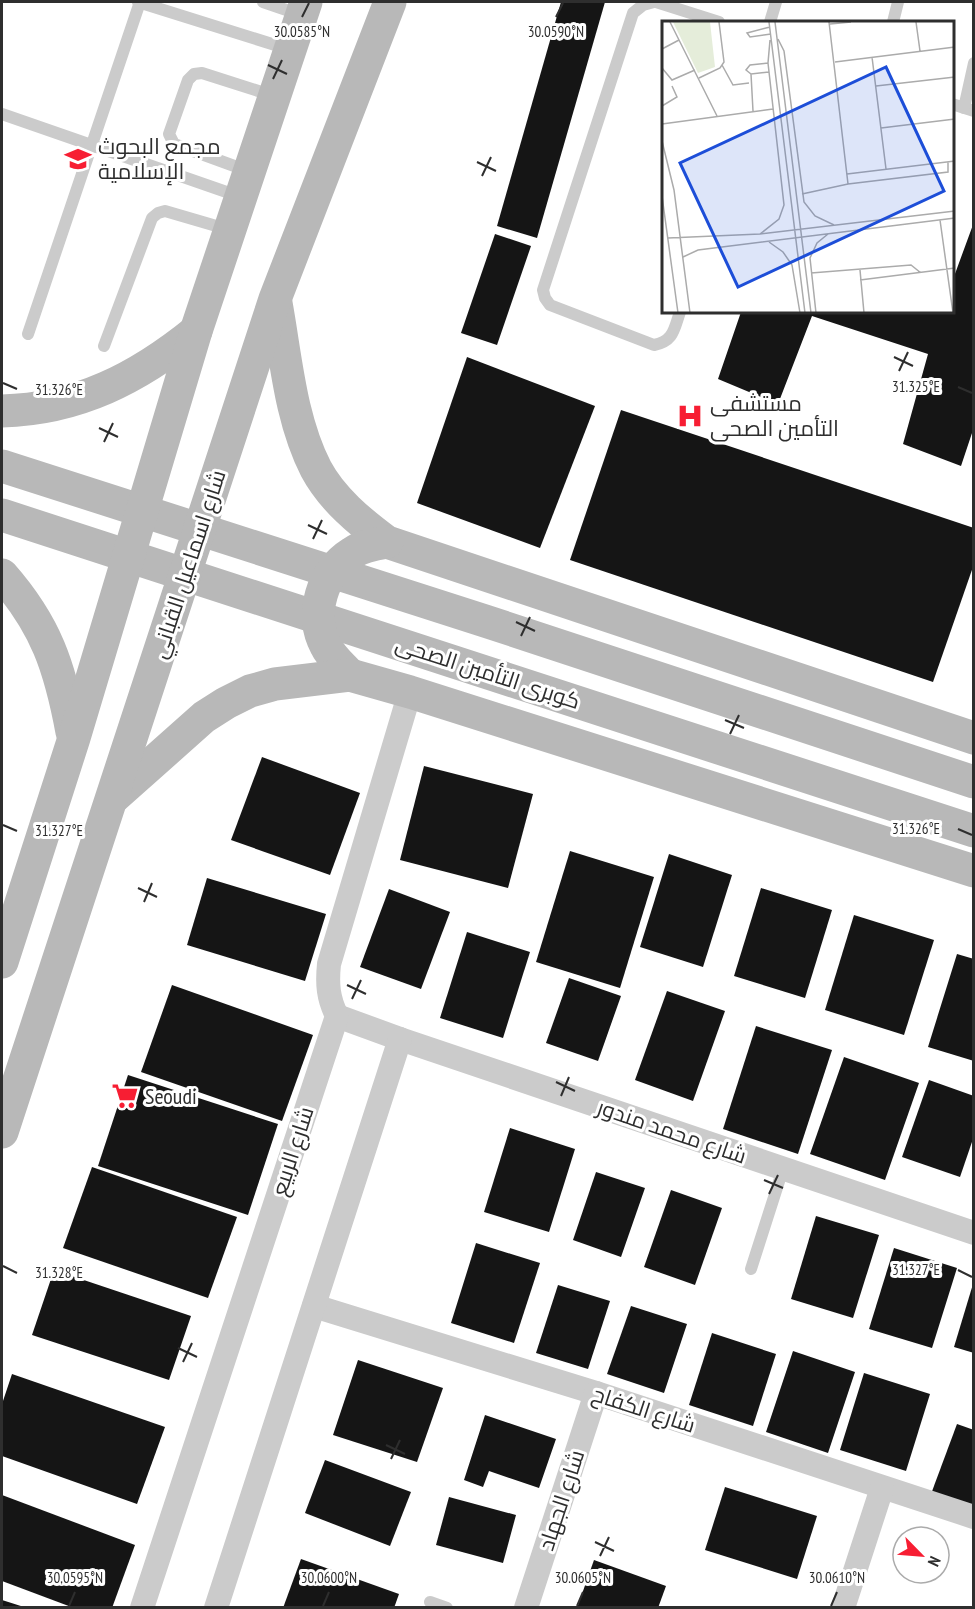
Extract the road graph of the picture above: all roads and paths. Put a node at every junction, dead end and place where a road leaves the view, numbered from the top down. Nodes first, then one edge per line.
1 (139, 2) edge
2 (263, 2) edge
3 (390, 2) edge
4 (655, 2) edge
5 (776, 2) edge
6 (898, 2) edge
7 (304, 8) edge
8 (716, 21) edge
9 (770, 21) edge
10 (893, 21) edge
11 (291, 50) junction
12 (974, 63) edge
13 (275, 97) junction
14 (963, 107) edge
15 (2, 114) edge
16 (91, 145) junction
17 (246, 185) junction
18 (231, 230) junction
19 (275, 299) junction
20 (679, 314) edge
21 (196, 331) junction
22 (28, 334) dead end
23 (104, 346) dead end
24 (2, 411) edge
25 (2, 448) edge
26 (2, 466) edge
27 (2, 480) edge
28 (2, 514) edge
29 (387, 542) junction
30 (2, 575) edge
31 (350, 675) junction
32 (410, 692) junction
33 (74, 738) junction
34 (974, 738) edge
35 (974, 782) edge
36 (111, 799) junction
37 (974, 831) edge
38 (974, 871) edge
39 (2, 962) edge
40 (337, 1016) junction
41 (400, 1039) junction
42 (2, 1132) edge
43 (783, 1169) junction
44 (974, 1233) edge
45 (751, 1269) dead end
46 (314, 1306) junction
47 (596, 1393) junction
48 (882, 1488) junction
49 (974, 1517) edge
50 (430, 1602) dead end
51 (142, 1608) edge
52 (216, 1608) edge
53 (447, 1608) edge
54 (526, 1608) edge
55 (843, 1608) edge

1 - 11 lane
1 - 16 lane
2 - 7 lane
3 - 19 main road, شارع اسماعيل القباني
4 - 8 lane
4 - 20 lane
5 - 9 lane
6 - 10 lane
7 - 11 main road
11 - 13 main road
12 - 14 lane
13 - 17 main road
13 - 17 lane
15 - 16 lane
16 - 17 lane
16 - 22 lane
17 - 18 main road
18 - 21 main road
18 - 23 lane
19 - 29 main road
19 - 36 main road, شارع اسماعيل القباني
21 - 24 main road
21 - 33 main road
25 - 27 main road
26 - 35 main road, كوبرى التأمين الصحى
28 - 37 main road, كوبرى التأمين الصحى
29 - 31 main road
29 - 34 main road
30 - 33 main road
31 - 32 main road
31 - 36 main road
32 - 38 main road
32 - 40 street
33 - 39 main road
36 - 42 main road, شارع اسماعيل القباني
40 - 41 street, شارع محمد مندور
40 - 51 street, شارع الربيع
41 - 43 street, شارع محمد مندور
41 - 46 street
43 - 44 street, شارع محمد مندور
43 - 45 lane
46 - 47 street, شارع الكفاح
46 - 52 street
47 - 48 street, شارع الكفاح
47 - 54 street, شارع الجهاد
48 - 49 street, شارع الكفاح
48 - 55 street
50 - 53 lane

